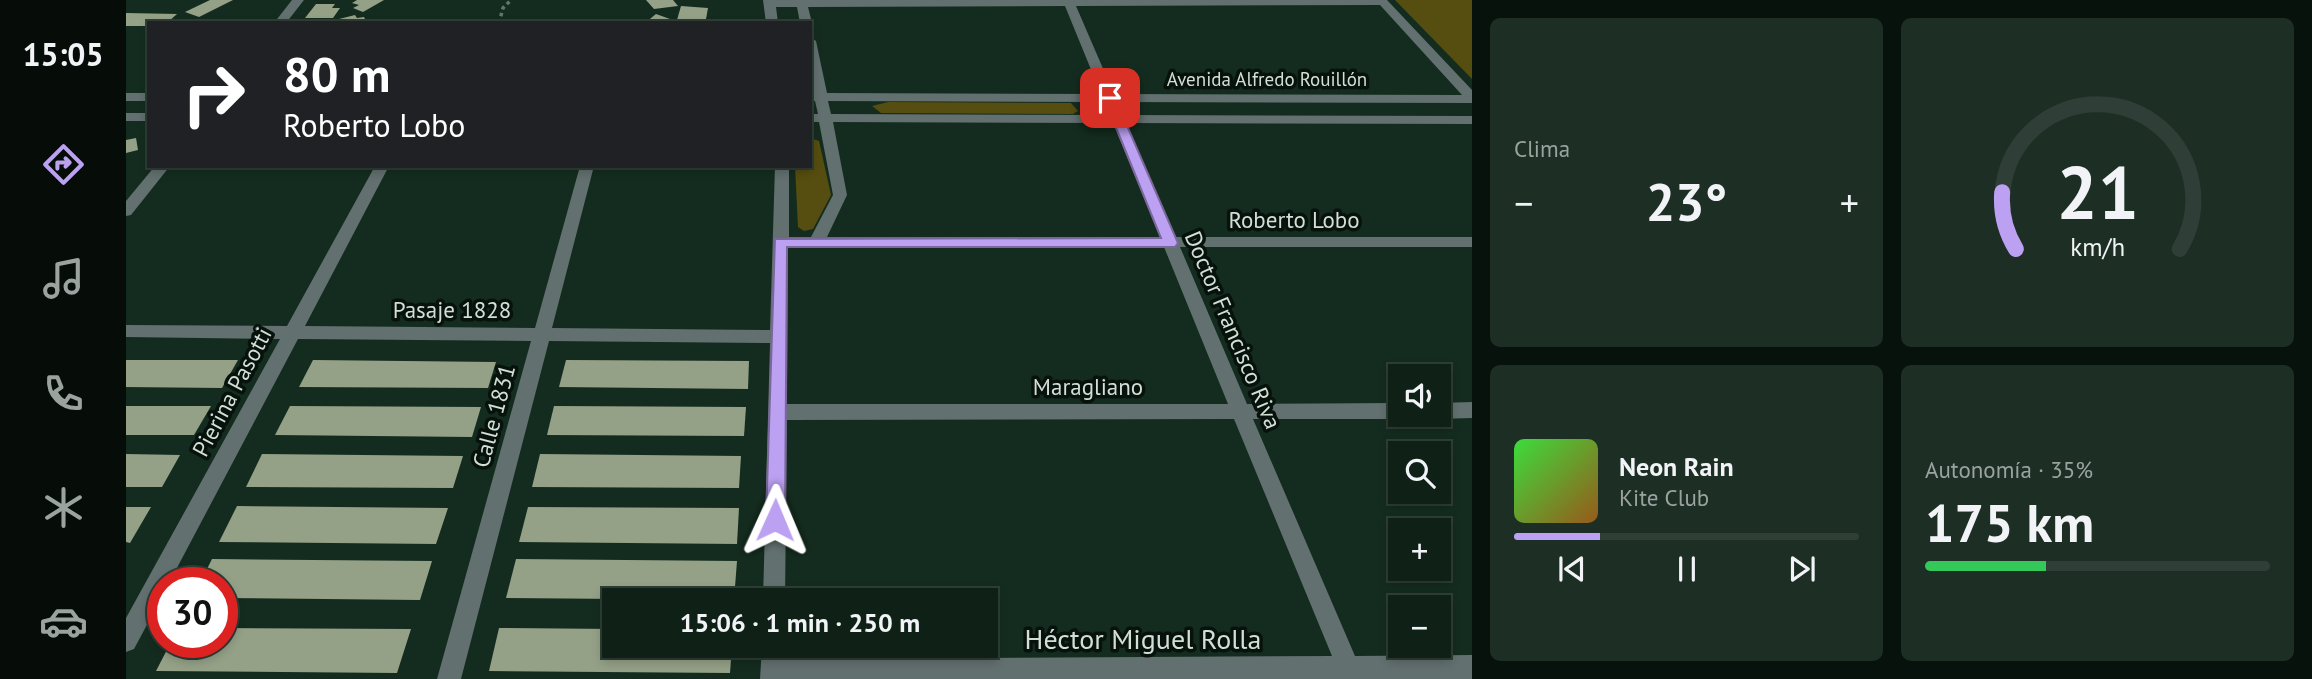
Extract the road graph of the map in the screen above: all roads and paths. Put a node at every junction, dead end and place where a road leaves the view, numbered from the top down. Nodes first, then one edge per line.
1 (298, 0) edge
2 (511, 0) edge
3 (801, 1) edge
4 (1069, 1) edge
5 (1382, 1) edge
6 (770, 2) edge
7 (282, 21) edge
8 (500, 21) edge
9 (772, 21) edge
10 (806, 21) edge
11 (812, 57) edge
12 (126, 97) edge
13 (147, 97) edge
14 (817, 97) edge
15 (1110, 98) junction
16 (1472, 99) edge
17 (126, 117) edge
18 (147, 117) edge
19 (812, 118) edge
20 (827, 118) junction
21 (1118, 119) junction
22 (1472, 120) edge
23 (161, 168) edge
24 (381, 168) edge
25 (586, 168) edge
26 (782, 168) edge
27 (126, 211) edge
28 (780, 242) junction
29 (1472, 242) edge
30 (816, 243) junction
31 (1170, 243) junction
32 (126, 331) edge
33 (292, 333) junction
34 (542, 335) junction
35 (779, 337) junction
36 (1241, 411) junction
37 (1388, 411) edge
38 (1451, 411) edge
39 (1472, 411) edge
40 (777, 412) junction
41 (774, 588) edge
42 (126, 641) edge
43 (1472, 667) edge
44 (1351, 673) edge
45 (772, 675) edge
46 (449, 679) edge

1 - 7 street
2 - 8 path
3 - 4 street
3 - 6 street
3 - 10 street
4 - 5 street
4 - 15 street, Doctor Francisco Riva
5 - 16 street
6 - 9 street
11 - 14 street
12 - 13 street
14 - 15 street, Avenida Alfredo Rouillón
14 - 20 street
15 - 16 street, Avenida Alfredo Rouillón
15 - 21 street, Doctor Francisco Riva
17 - 18 street
19 - 20 street, Avenida Alfredo Rouillón
20 - 21 street, Avenida Alfredo Rouillón
20 - 30 street
21 - 22 street, Avenida Alfredo Rouillón
21 - 31 street, Doctor Francisco Riva
23 - 27 street
24 - 33 street, Pierina Pasotti
25 - 34 street, Calle 1831
26 - 28 street
28 - 30 street, Roberto Lobo
28 - 35 street
29 - 31 street, Roberto Lobo
30 - 31 street, Roberto Lobo
31 - 36 street, Doctor Francisco Riva
32 - 33 street, Pasaje 1828
33 - 34 street, Pasaje 1828
33 - 42 street, Pierina Pasotti
34 - 35 street, Pasaje 1828
34 - 46 street, Calle 1831
35 - 40 street
36 - 37 street, Maragliano
36 - 40 street, Maragliano
36 - 44 street, Doctor Francisco Riva
38 - 39 street
40 - 41 street
43 - 44 street, Héctor Miguel Rolla
44 - 45 street, Héctor Miguel Rolla

